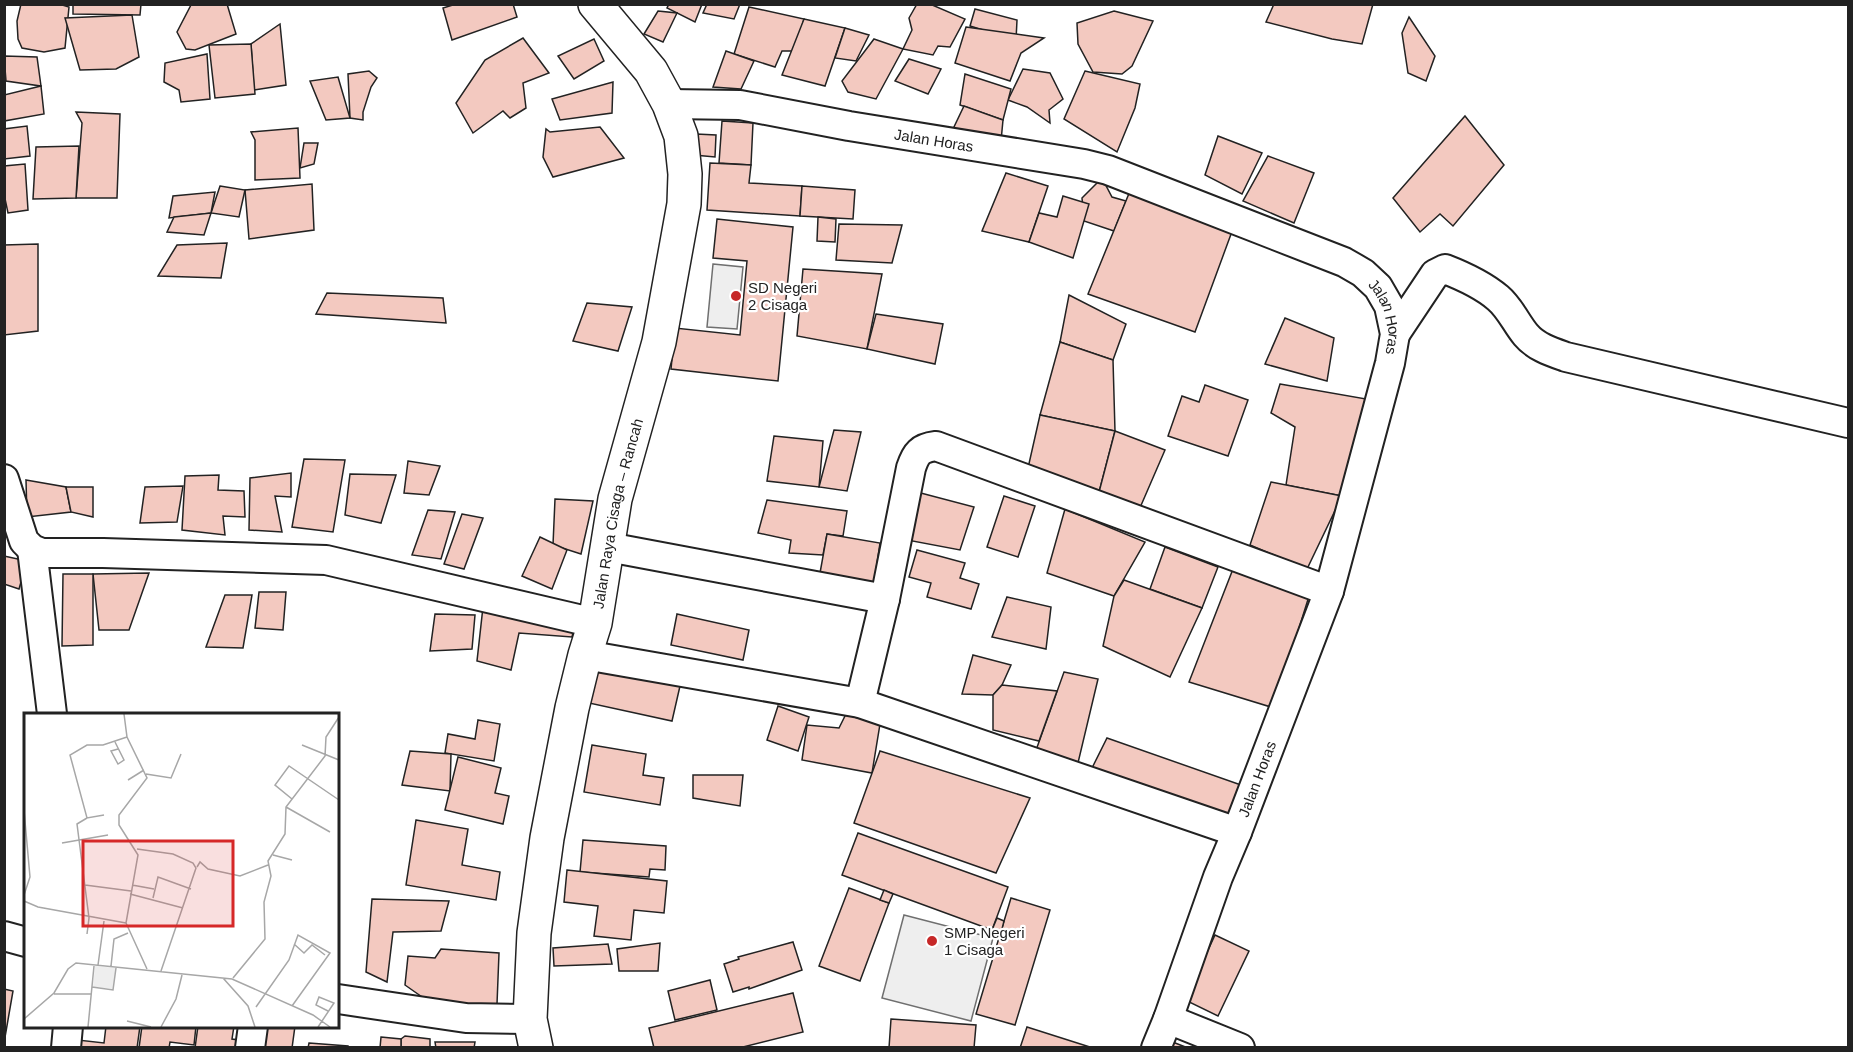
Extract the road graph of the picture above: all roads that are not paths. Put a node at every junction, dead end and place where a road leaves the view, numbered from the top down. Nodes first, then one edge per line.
1 (596, 4) edge
2 (669, 104) junction
3 (1395, 334) junction
4 (1848, 423) edge
5 (4, 480) edge
6 (608, 546) junction
7 (32, 549) junction
8 (1329, 591) junction
9 (885, 599) junction
10 (595, 623) junction
11 (585, 655) junction
12 (860, 703) junction
13 (52, 713) edge
14 (1237, 832) junction
15 (4, 936) edge
16 (24, 941) edge
17 (339, 999) edge
18 (1168, 1019) junction
19 (68, 1028) edge
20 (254, 1028) edge
21 (533, 1033) edge
22 (66, 1047) edge
23 (250, 1047) edge
24 (1156, 1047) edge
25 (1240, 1047) edge

1 - 2 main road, Jalan Raya Cisaga – Rancah
2 - 3 street, Jalan Horas
2 - 6 main road, Jalan Raya Cisaga – Rancah
3 - 4 street
3 - 8 street, Jalan Horas
5 - 7 street
6 - 9 street
6 - 10 main road, Jalan Raya Cisaga – Rancah
7 - 10 street
7 - 13 street
8 - 9 street
8 - 14 street, Jalan Horas
9 - 12 street
10 - 11 main road, Jalan Raya Cisaga – Rancah
11 - 12 street
11 - 21 main road, Jalan Raya Cisaga – Rancah
12 - 14 street
14 - 18 street, Jalan Horas
15 - 16 street
17 - 21 street
18 - 24 street, Jalan Horas
18 - 25 street
19 - 22 street
20 - 23 street

